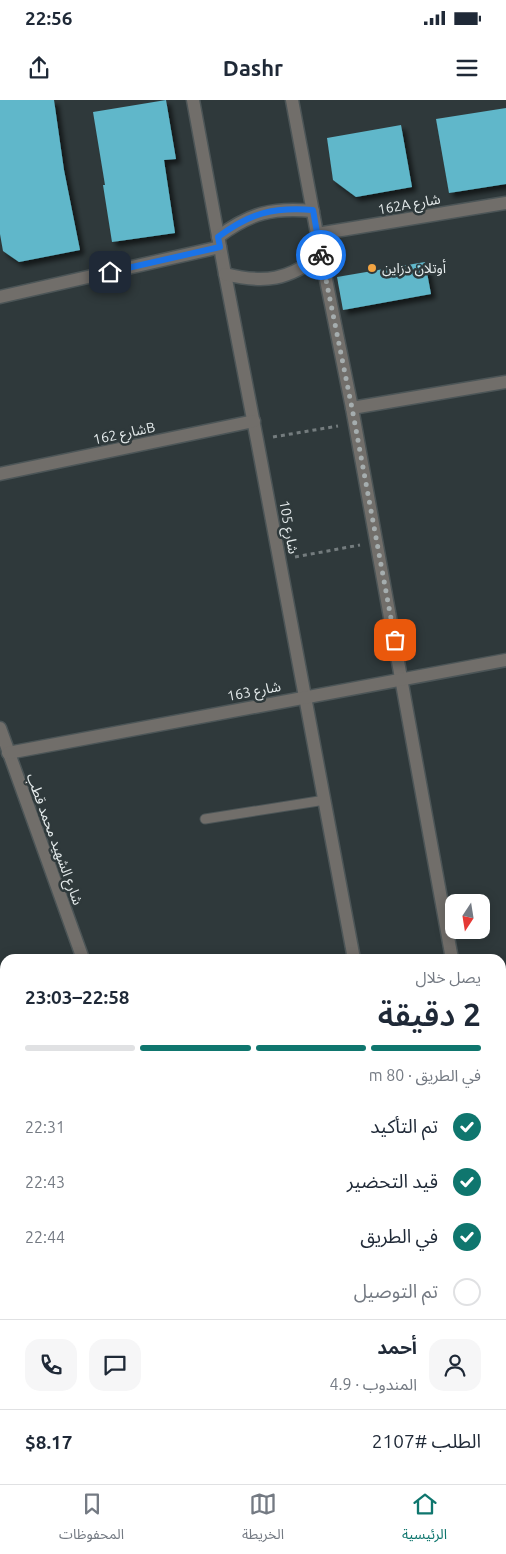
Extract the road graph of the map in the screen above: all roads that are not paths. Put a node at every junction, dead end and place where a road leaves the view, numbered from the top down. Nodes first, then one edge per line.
1 (193, 100) edge
2 (292, 100) edge
3 (506, 203) edge
4 (313, 210) junction
5 (317, 234) junction
6 (219, 242) junction
7 (321, 255) junction
8 (225, 274) junction
9 (0, 297) edge
10 (506, 382) edge
11 (352, 408) junction
12 (254, 421) junction
13 (0, 474) edge
14 (506, 660) edge
15 (402, 678) junction
16 (306, 697) junction
17 (0, 728) edge
18 (8, 753) junction
19 (325, 800) junction
20 (206, 818) dead end
21 (81, 954) edge
22 (353, 954) edge
23 (451, 954) edge

1 - 6 street, شارع 105
2 - 4 street
3 - 5 street, 162A شارع
4 - 5 street
4 - 6 street
5 - 7 street
6 - 8 street, شارع 105
6 - 9 street
7 - 8 street
7 - 11 street
8 - 12 street, شارع 105
10 - 11 street
11 - 15 street
12 - 13 street, شارع 162B
12 - 16 street, شارع 105
14 - 15 street, شارع 163
15 - 16 street, شارع 163
15 - 23 street
16 - 18 street, شارع 163
16 - 19 street, شارع 105
17 - 18 street, شارع الشهيد محمد قطب
18 - 21 street, شارع الشهيد محمد قطب
19 - 20 lane
19 - 22 street, شارع 105

